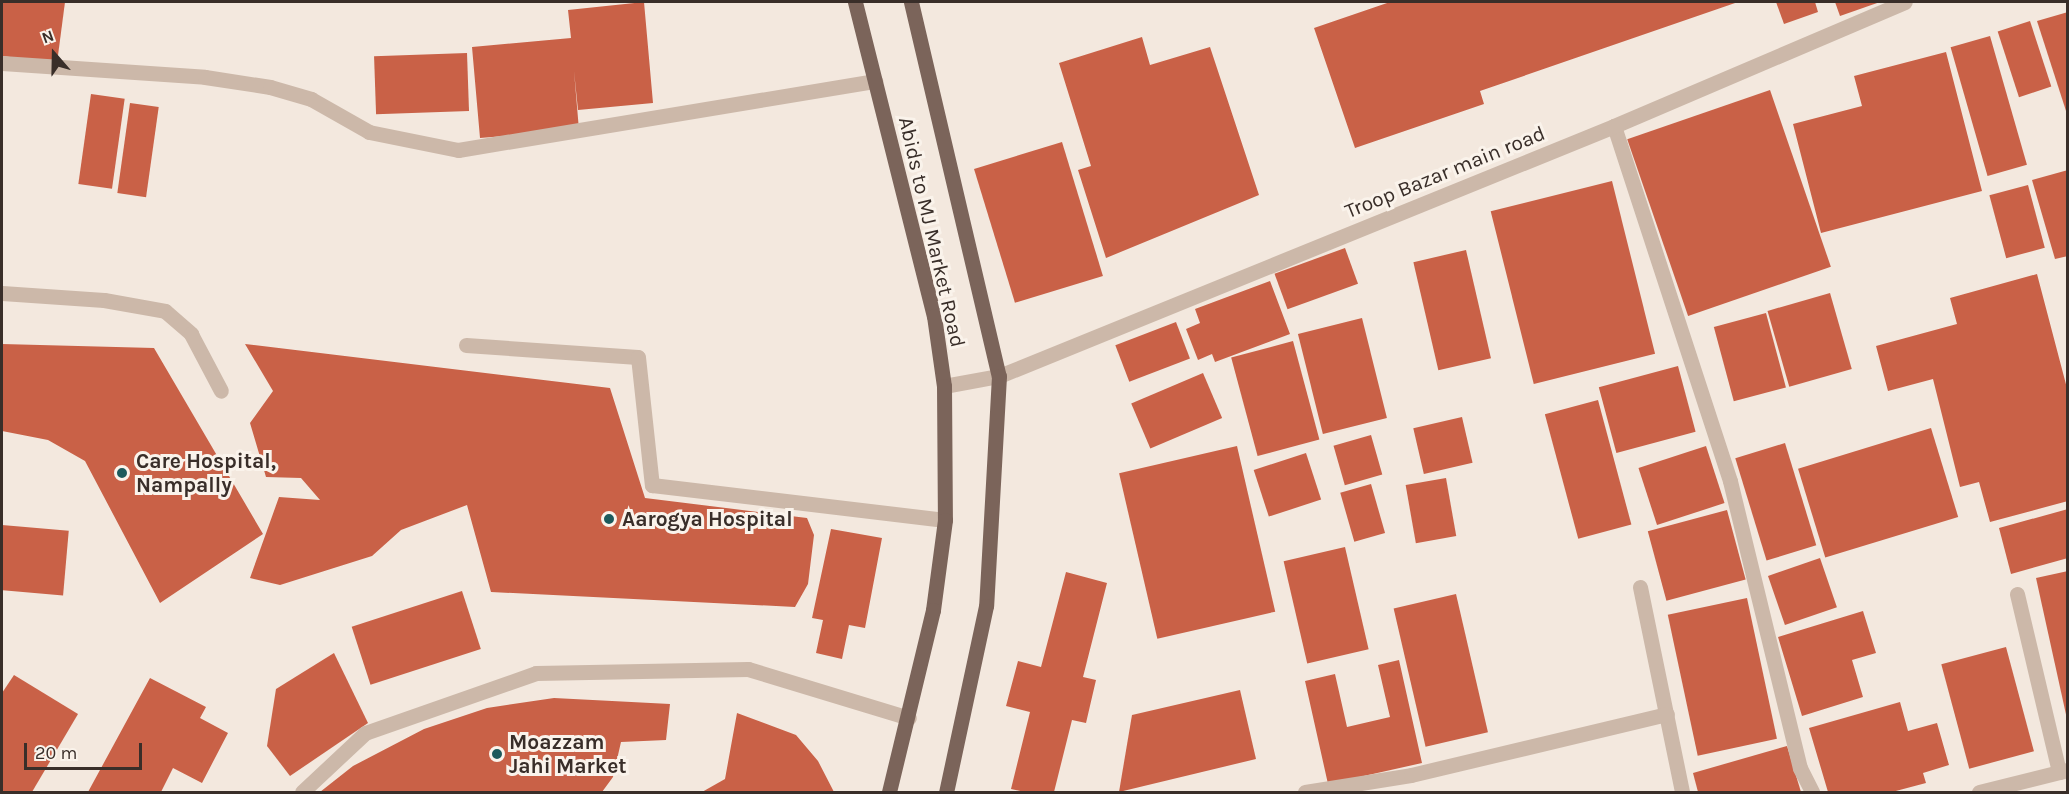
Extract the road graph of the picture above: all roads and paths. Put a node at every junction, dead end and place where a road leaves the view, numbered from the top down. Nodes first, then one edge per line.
1 (855, 2) edge
2 (911, 2) edge
3 (1905, 2) edge
4 (2, 63) edge
5 (874, 81) junction
6 (1614, 126) junction
7 (2, 293) edge
8 (466, 345) dead end
9 (999, 376) junction
10 (944, 386) junction
11 (221, 391) dead end
12 (945, 520) junction
13 (1640, 587) dead end
14 (2018, 594) dead end
15 (1667, 714) junction
16 (909, 718) junction
17 (2063, 771) edge
18 (302, 792) edge
19 (890, 792) edge
20 (946, 792) edge
21 (1305, 792) edge
22 (1682, 792) edge
23 (1812, 792) edge
24 (1979, 792) edge

1 - 5 main road, Abids to MJ Market Road
2 - 9 main road, Abids to MJ Market Road
3 - 6 street, Troop Bazar main road
4 - 5 street
5 - 10 main road, Abids to MJ Market Road
6 - 9 street, Troop Bazar main road
6 - 23 street
7 - 11 street
8 - 12 street
9 - 10 street, Troop Bazar main road
9 - 20 main road, Abids to MJ Market Road
10 - 12 main road, Abids to MJ Market Road
12 - 16 main road, Abids to MJ Market Road
13 - 15 street
14 - 17 street
15 - 21 street
15 - 22 street
16 - 18 street
16 - 19 main road, Abids to MJ Market Road
17 - 24 street

